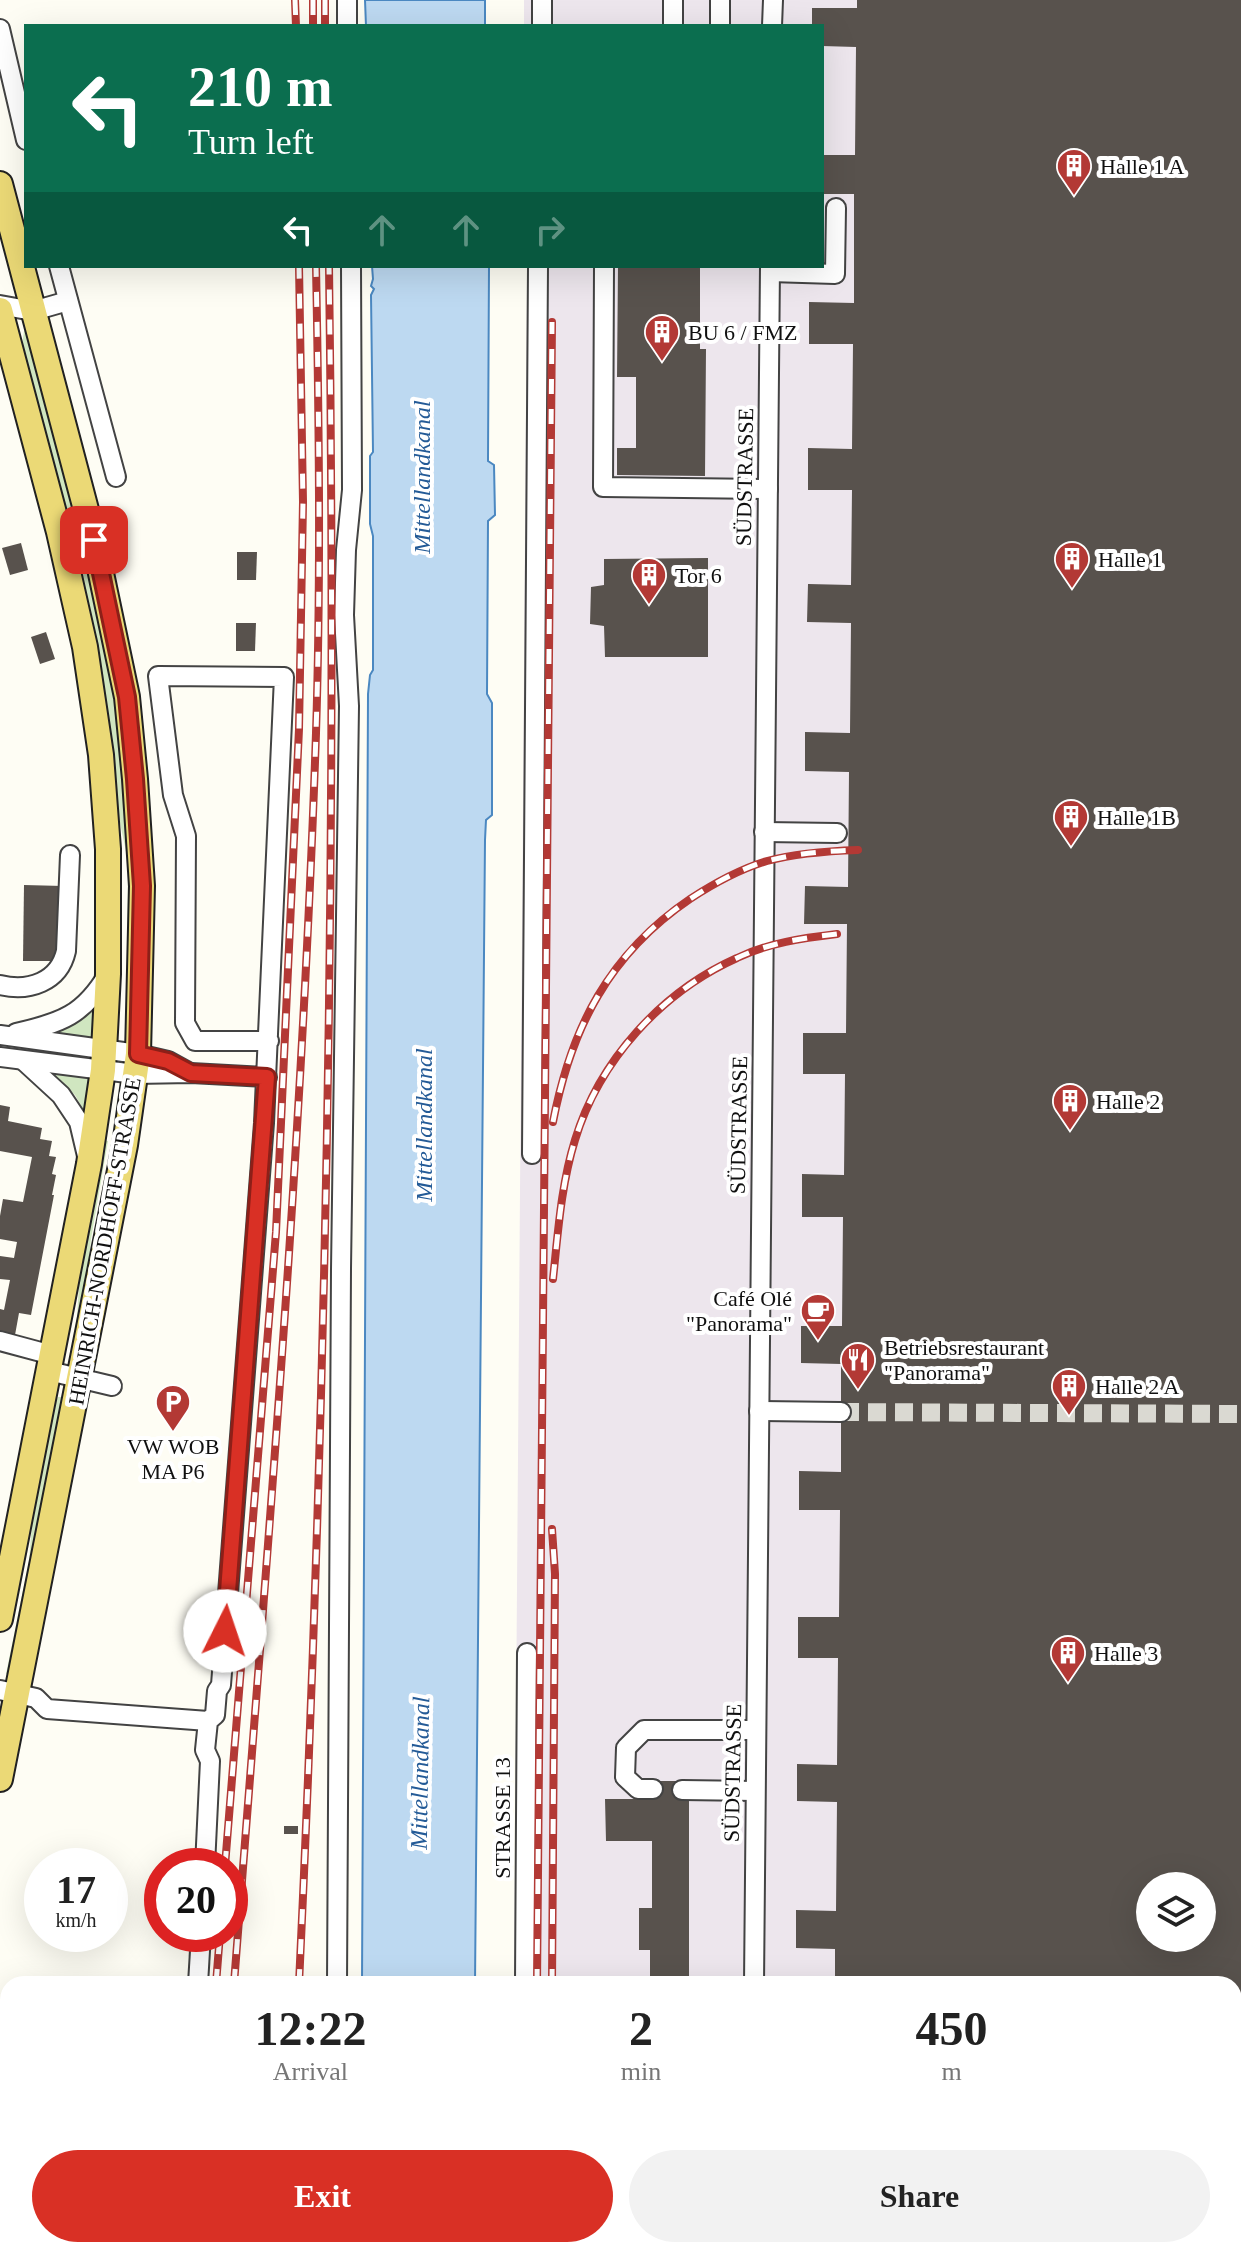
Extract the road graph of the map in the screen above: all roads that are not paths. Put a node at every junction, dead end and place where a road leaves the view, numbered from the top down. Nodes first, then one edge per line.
1 (347, 0) edge
2 (542, 0) edge
3 (673, 0) edge
4 (720, 0) edge
5 (773, 0) edge
6 (347, 24) edge
7 (542, 24) edge
8 (673, 24) edge
9 (720, 24) edge
10 (772, 24) edge
11 (0, 29) edge
12 (3, 61) edge
13 (24, 133) edge
14 (0, 184) edge
15 (836, 208) dead end
16 (60, 268) edge
17 (351, 268) edge
18 (538, 268) edge
19 (604, 268) edge
20 (770, 269) edge
21 (68, 301) junction
22 (33, 311) junction
23 (1, 318) edge
24 (116, 477) dead end
25 (768, 489) junction
26 (764, 832) junction
27 (837, 833) dead end
28 (70, 855) dead end
29 (108, 974) junction
30 (0, 985) edge
31 (3, 1035) edge
32 (261, 1041) junction
33 (0, 1057) edge
34 (103, 1060) junction
35 (24, 1061) junction
36 (136, 1064) junction
37 (259, 1076) junction
38 (532, 1154) dead end
39 (89, 1164) junction
40 (0, 1341) edge
41 (51, 1363) junction
42 (80, 1379) junction
43 (112, 1386) dead end
44 (759, 1411) junction
45 (841, 1412) tunnel mouth
46 (0, 1619) edge
47 (527, 1653) dead end
48 (8, 1692) edge
49 (208, 1721) junction
50 (756, 1730) junction
51 (0, 1779) edge
52 (653, 1789) dead end
53 (682, 1790) dead end
54 (755, 1791) junction
55 (206, 1848) edge
56 (200, 1952) edge
57 (198, 1976) edge
58 (337, 1976) edge
59 (525, 1976) edge
60 (754, 1976) edge

1 - 6 street
2 - 7 street
3 - 8 street
4 - 9 street
5 - 10 street
11 - 12 street
12 - 13 street
14 - 22 main road, HEINRICH-NORDHOFF-STRASSE
15 - 20 street
16 - 21 street
17 - 58 street
18 - 38 street
19 - 25 street
20 - 25 street, SÜDSTRASSE
21 - 22 street
21 - 24 street
22 - 23 street
22 - 36 main road, HEINRICH-NORDHOFF-STRASSE
23 - 29 main road, HEINRICH-NORDHOFF-STRASSE
25 - 26 street, SÜDSTRASSE
26 - 27 street
26 - 44 street, SÜDSTRASSE
28 - 30 street
29 - 31 street
29 - 34 main road, HEINRICH-NORDHOFF-STRASSE
31 - 34 street
32 - 32 street
32 - 37 street
33 - 35 street
34 - 35 street
34 - 36 street
34 - 39 main road, HEINRICH-NORDHOFF-STRASSE
35 - 39 street
36 - 37 street
36 - 42 main road, HEINRICH-NORDHOFF-STRASSE
37 - 49 street
39 - 41 main road, HEINRICH-NORDHOFF-STRASSE
40 - 41 street
41 - 42 street
41 - 46 main road, HEINRICH-NORDHOFF-STRASSE
42 - 43 street
42 - 48 main road, HEINRICH-NORDHOFF-STRASSE
44 - 45 street
44 - 50 street, SÜDSTRASSE
47 - 59 street, STRASSE 13
48 - 49 street
48 - 51 main road, HEINRICH-NORDHOFF-STRASSE
49 - 55 street
50 - 52 street
50 - 54 street, SÜDSTRASSE
53 - 54 street
54 - 60 street, SÜDSTRASSE
56 - 57 street

